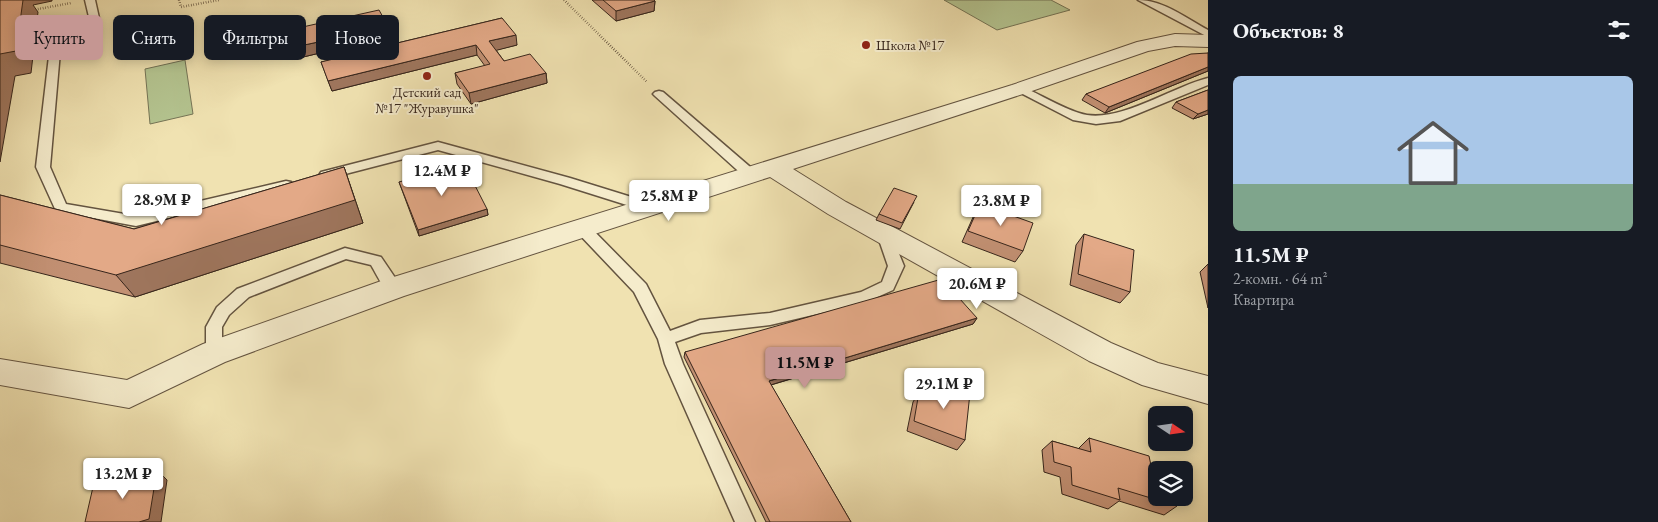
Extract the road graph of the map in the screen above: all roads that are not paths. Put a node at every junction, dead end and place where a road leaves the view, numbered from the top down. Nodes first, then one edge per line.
1 (90, 0) edge
2 (1143, 0) edge
3 (1206, 40) edge
4 (1208, 82) edge
5 (1019, 89) junction
6 (659, 94) road end
7 (762, 172) junction
8 (316, 178) edge
9 (297, 182) edge
10 (649, 207) junction
11 (582, 228) junction
12 (884, 234) junction
13 (394, 288) junction
14 (666, 339) junction
15 (214, 353) junction
16 (0, 372) edge
17 (1208, 390) edge
18 (745, 522) edge

1 - 9 lane
2 - 3 lane
3 - 5 street
4 - 5 lane
5 - 7 street
6 - 7 lane
7 - 10 street
7 - 12 street
8 - 10 lane
10 - 11 street
11 - 13 street
11 - 14 lane
12 - 14 lane
12 - 17 street
13 - 15 street
13 - 15 lane
14 - 18 lane
15 - 16 street

